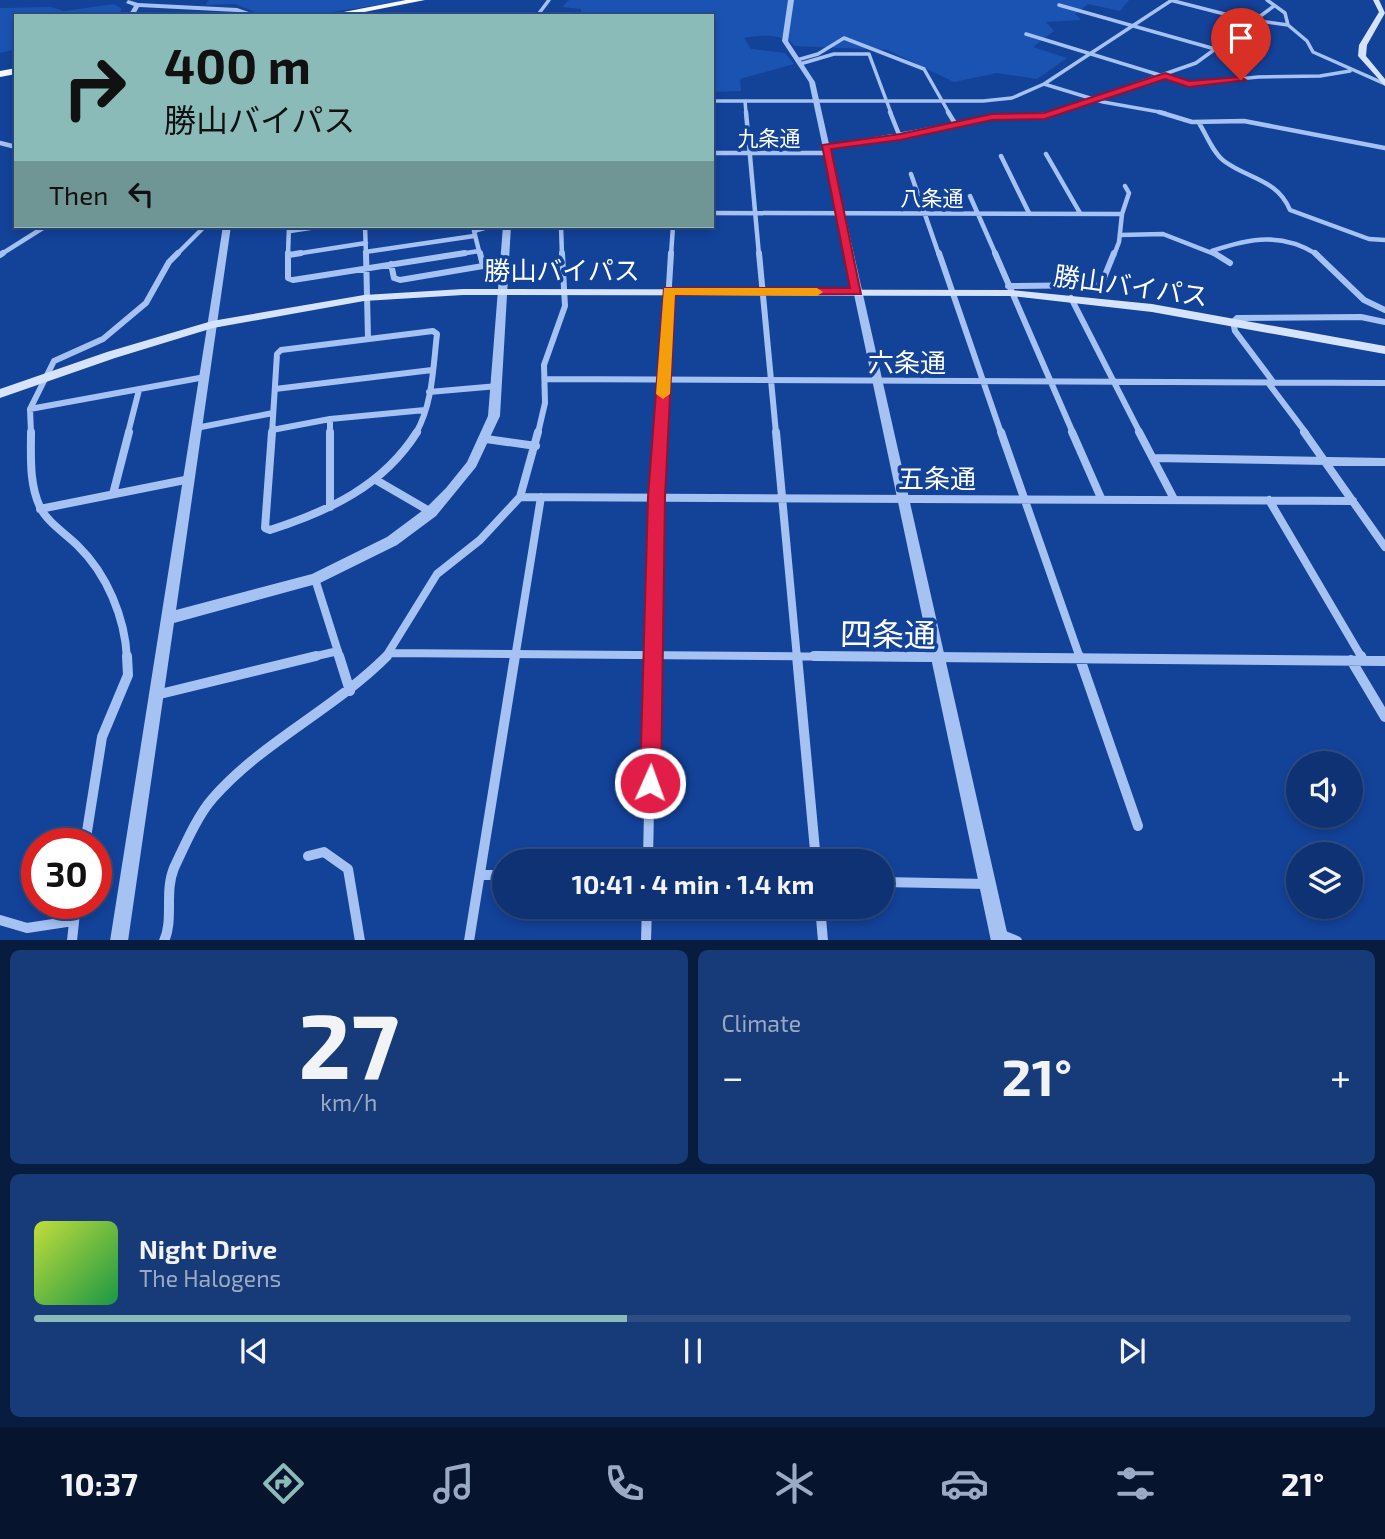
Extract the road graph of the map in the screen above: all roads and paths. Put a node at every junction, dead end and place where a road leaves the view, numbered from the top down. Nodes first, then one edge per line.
1 (421, 0) edge
2 (435, 0) edge
3 (791, 0) edge
4 (1171, 0) edge
5 (1267, 0) edge
6 (1376, 0) edge
7 (130, 2) edge
8 (1059, 5) dead end
9 (1274, 6) junction
10 (250, 14) edge
11 (339, 14) edge
12 (354, 14) edge
13 (1252, 21) junction
14 (1288, 25) junction
15 (1133, 26) junction
16 (1026, 34) dead end
17 (1215, 49) junction
18 (1090, 54) junction
19 (798, 62) junction
20 (1350, 71) junction
21 (1165, 76) junction
22 (1044, 84) junction
23 (1385, 84) edge
24 (1095, 99) junction
25 (714, 101) edge
26 (745, 101) junction
27 (816, 101) junction
28 (886, 102) junction
29 (943, 102) junction
30 (1199, 123) junction
31 (956, 125) junction
32 (900, 137) junction
33 (1385, 148) edge
34 (826, 150) junction
35 (714, 153) edge
36 (749, 153) junction
37 (1046, 154) dead end
38 (1000, 156) dead end
39 (911, 174) dead end
40 (1125, 187) dead end
41 (970, 195) dead end
42 (714, 213) edge
43 (756, 213) junction
44 (840, 213) junction
45 (924, 213) junction
46 (979, 213) junction
47 (1029, 213) junction
48 (1080, 213) junction
49 (1122, 214) junction
50 (43, 228) edge
51 (203, 228) edge
52 (227, 228) edge
53 (290, 228) edge
54 (365, 228) edge
55 (476, 228) edge
56 (507, 228) edge
57 (561, 228) edge
58 (673, 228) edge
59 (1120, 235) junction
60 (474, 236) junction
61 (1385, 240) edge
62 (366, 243) junction
63 (479, 251) junction
64 (1213, 251) junction
65 (365, 252) junction
66 (0, 255) edge
67 (289, 255) junction
68 (1230, 263) dead end
69 (390, 264) junction
70 (364, 268) junction
71 (1009, 290) junction
72 (505, 291) junction
73 (565, 291) junction
74 (668, 291) junction
75 (762, 292) junction
76 (857, 292) junction
77 (952, 292) junction
78 (366, 298) junction
79 (1071, 298) junction
80 (1385, 310) edge
81 (1233, 322) junction
82 (1385, 322) edge
83 (212, 325) junction
84 (368, 338) junction
85 (1385, 351) edge
86 (432, 370) junction
87 (46, 376) junction
88 (205, 377) junction
89 (545, 379) junction
90 (664, 379) junction
91 (770, 380) junction
92 (982, 380) junction
93 (1049, 380) junction
94 (877, 381) junction
95 (1115, 382) junction
96 (1385, 383) edge
97 (1271, 384) junction
98 (498, 386) junction
99 (275, 389) junction
100 (139, 390) junction
101 (429, 392) junction
102 (0, 394) edge
103 (30, 410) junction
104 (425, 410) junction
105 (273, 413) junction
106 (330, 419) junction
107 (196, 428) junction
108 (272, 430) junction
109 (486, 439) junction
110 (536, 446) junction
111 (1153, 458) junction
112 (1327, 462) junction
113 (1385, 462) edge
114 (190, 479) junction
115 (376, 480) junction
116 (113, 494) junction
117 (520, 497) junction
118 (541, 497) junction
119 (656, 497) junction
120 (784, 497) junction
121 (903, 498) junction
122 (1101, 498) junction
123 (1025, 499) junction
124 (1174, 499) junction
125 (1269, 500) junction
126 (1353, 501) junction
127 (330, 507) junction
128 (40, 509) junction
129 (430, 512) junction
130 (1385, 547) edge
131 (315, 579) junction
132 (167, 619) junction
133 (338, 651) junction
134 (390, 653) junction
135 (515, 654) junction
136 (655, 654) junction
137 (797, 655) junction
138 (939, 659) junction
139 (1080, 659) junction
140 (1351, 660) junction
141 (1363, 660) junction
142 (1385, 661) edge
143 (350, 691) junction
144 (156, 695) junction
145 (1385, 717) edge
146 (1138, 825) dead end
147 (88, 828) edge
148 (648, 849) edge
149 (815, 849) edge
150 (308, 856) dead end
151 (480, 874) junction
152 (492, 874) edge
153 (894, 882) edge
154 (988, 884) junction
155 (647, 919) edge
156 (821, 919) edge
157 (0, 920) edge
158 (74, 921) joint
159 (1000, 937) edge
160 (72, 940) edge
161 (119, 940) edge
162 (164, 940) edge
163 (360, 940) edge
164 (469, 940) edge
165 (646, 940) edge
166 (823, 940) edge
167 (1017, 940) edge

1 - 11 highway
2 - 12 highway
3 - 19 street
4 - 13 street
4 - 15 street
5 - 9 street
6 - 23 main road
7 - 10 street
8 - 15 street
9 - 13 street, 九条通
9 - 14 street
13 - 14 street
13 - 17 street, 九条通
14 - 20 street
15 - 17 street
15 - 18 street
16 - 18 street
17 - 21 street, 九条通
18 - 21 street
18 - 22 street
19 - 27 street
19 - 28 street
19 - 29 street
20 - 21 street
20 - 23 street
21 - 24 street, 九条通
22 - 24 street
22 - 29 street
24 - 30 street
24 - 31 street, 九条通
25 - 26 street
26 - 27 street
26 - 36 street
27 - 28 street
27 - 34 street
28 - 29 street
28 - 32 street
29 - 31 street
30 - 33 street
30 - 61 street
31 - 32 street, 九条通
32 - 34 street, 九条通
34 - 36 street, 九条通
34 - 44 street
35 - 36 street, 九条通
36 - 43 street
37 - 48 street
38 - 47 street
39 - 45 street
40 - 49 street
41 - 46 street
42 - 43 street, 八条通
43 - 44 street, 八条通
43 - 75 street
44 - 45 street, 八条通
44 - 76 street
45 - 46 street, 八条通
45 - 77 street
46 - 47 street, 八条通
46 - 71 street
47 - 48 street, 八条通
48 - 49 street, 八条通
49 - 59 street
50 - 66 street
51 - 87 street
52 - 83 street
53 - 67 street
54 - 62 street
55 - 60 street
56 - 72 street
57 - 73 street
58 - 74 street
59 - 64 street
59 - 71 street
60 - 63 street
60 - 65 street
62 - 65 street
62 - 67 street
63 - 69 street
63 - 69 street
64 - 68 street
64 - 80 street
65 - 70 street
67 - 70 street
69 - 70 street
70 - 78 street
71 - 77 main road, 勝山バイパス
71 - 79 main road, 勝山バイパス
71 - 93 street
72 - 73 main road, 勝山バイパス
72 - 78 main road, 勝山バイパス
72 - 98 street
73 - 74 main road, 勝山バイパス
73 - 89 street
74 - 75 main road, 勝山バイパス
74 - 90 street
75 - 76 main road, 勝山バイパス
75 - 91 street
76 - 77 main road, 勝山バイパス
76 - 94 street
77 - 92 street
78 - 83 main road, 勝山バイパス
78 - 84 street
79 - 81 main road, 勝山バイパス
79 - 95 street
81 - 82 street
81 - 85 main road, 勝山バイパス
81 - 97 street
83 - 87 main road, 勝山バイパス
83 - 88 street
84 - 86 street
84 - 99 street
86 - 99 street
86 - 101 street
87 - 102 main road, 勝山バイパス
87 - 103 street
88 - 100 street
88 - 107 street
89 - 90 street, 六条通
89 - 110 street
90 - 91 street, 六条通
90 - 119 street
91 - 94 street, 六条通
91 - 120 street
92 - 93 street, 六条通
92 - 94 street, 六条通
92 - 123 street
93 - 95 street, 六条通
93 - 122 street
94 - 121 street
95 - 97 street, 六条通
95 - 111 street
96 - 97 street, 六条通
97 - 112 street
98 - 101 street
98 - 109 street
99 - 105 street
100 - 103 street
100 - 116 street
101 - 104 street
103 - 128 street
104 - 106 street
104 - 115 street
105 - 107 street
105 - 108 street
106 - 108 street
106 - 127 street
107 - 114 street
108 - 127 street
109 - 110 street
109 - 129 street
110 - 117 street
111 - 112 street
111 - 124 street
112 - 113 street
112 - 126 street
114 - 116 street
114 - 132 street
115 - 127 street
115 - 129 street
116 - 128 street
117 - 118 street, 五条通
117 - 134 street
118 - 119 street, 五条通
118 - 135 street
119 - 120 street, 五条通
119 - 136 street
120 - 121 street, 五条通
120 - 137 street
121 - 123 street, 五条通
121 - 138 street
122 - 123 street, 五条通
122 - 124 street, 五条通
123 - 139 street
124 - 125 street, 五条通
125 - 126 street, 五条通
125 - 141 street
126 - 130 street
128 - 147 street
129 - 131 street
131 - 132 street
131 - 133 street
132 - 144 street
133 - 143 street
133 - 144 street
134 - 135 street, 四条通
134 - 143 street
135 - 136 street, 四条通
135 - 151 street
136 - 137 street, 四条通
136 - 148 street
137 - 138 street, 四条通
137 - 149 street
138 - 139 street, 四条通
138 - 154 street
139 - 140 street, 四条通
139 - 146 street
140 - 141 street, 四条通
140 - 145 street
141 - 142 street, 四条通
143 - 162 street
144 - 161 street
150 - 163 street
151 - 152 street
151 - 164 street
153 - 154 street
154 - 159 street
155 - 165 street
156 - 166 street
157 - 158 street
158 - 160 street
159 - 167 street

